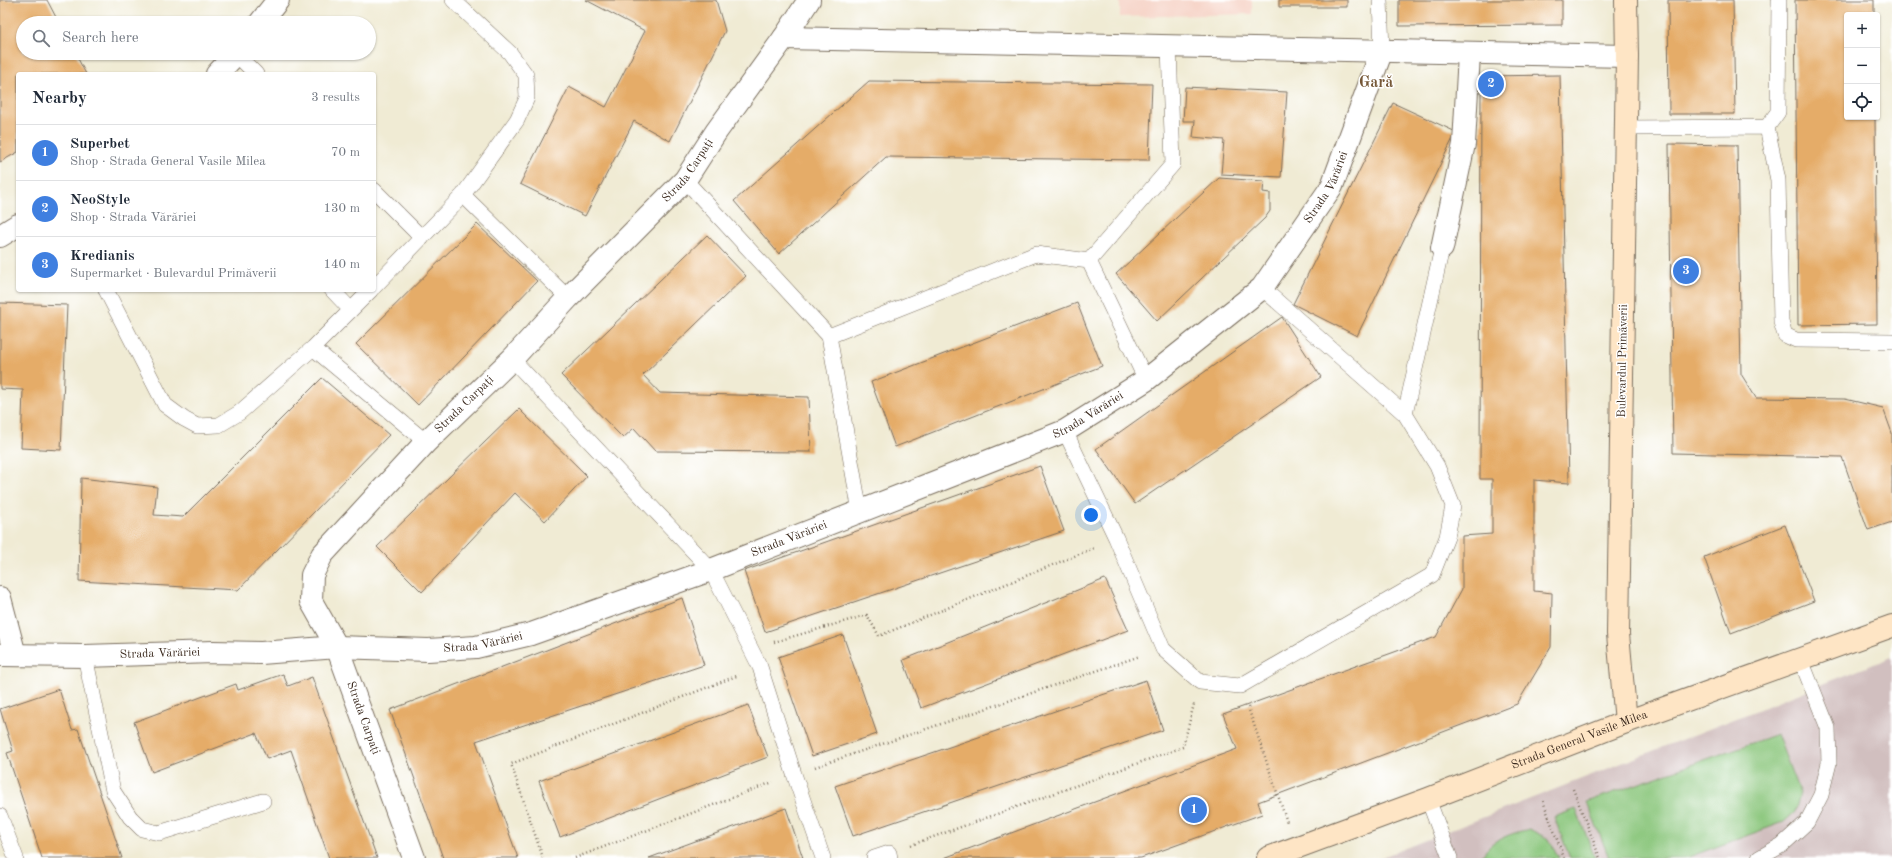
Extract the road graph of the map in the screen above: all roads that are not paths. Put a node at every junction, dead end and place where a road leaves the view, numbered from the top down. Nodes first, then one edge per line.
1 (278, 0) edge
2 (453, 0) edge
3 (808, 0) edge
4 (1380, 0) edge
5 (1626, 0) edge
6 (1779, 0) edge
7 (265, 16) edge
8 (784, 38) junction
9 (1169, 46) junction
10 (1382, 50) junction
11 (1469, 54) junction
12 (1628, 56) junction
13 (231, 60) edge
14 (243, 60) edge
15 (219, 72) edge
16 (254, 72) edge
17 (1767, 127) junction
18 (1626, 128) junction
19 (685, 180) junction
20 (376, 192) edge
21 (463, 195) junction
22 (16, 226) edge
23 (0, 236) edge
24 (422, 238) junction
25 (1442, 248) joint
26 (1089, 261) junction
27 (376, 285) edge
28 (1262, 288) junction
29 (107, 292) edge
30 (334, 292) edge
31 (369, 292) edge
32 (568, 298) junction
33 (351, 310) junction
34 (829, 336) junction
35 (1892, 341) edge
36 (313, 348) junction
37 (512, 359) junction
38 (1146, 380) junction
39 (1405, 414) junction
40 (1066, 431) junction
41 (426, 442) junction
42 (860, 512) junction
43 (711, 570) junction
44 (0, 598) edge
45 (1892, 626) edge
46 (337, 647) junction
47 (8, 655) edge
48 (85, 656) junction
49 (1801, 660) junction
50 (1626, 722) junction
51 (1428, 799) junction
52 (263, 801) dead end
53 (0, 816) edge
54 (889, 856) edge
55 (16, 858) edge
56 (414, 858) edge
57 (823, 858) edge
58 (874, 858) edge
59 (1268, 858) edge
60 (1450, 858) edge
61 (1759, 858) edge

1 - 7 street
2 - 21 lane
3 - 8 street, Strada Carpați
4 - 10 lane
5 - 12 main road, Bulevardul Primăverii
6 - 17 lane
8 - 9 street
8 - 19 street, Strada Carpați
9 - 10 street
9 - 26 lane
10 - 11 street
10 - 28 street, Strada Vărăriei
11 - 12 street
11 - 25 street
12 - 18 main road, Bulevardul Primăverii
13 - 15 street
14 - 16 lane
17 - 18 lane
17 - 35 lane
18 - 50 main road, Bulevardul Primăverii
19 - 32 street, Strada Carpați
19 - 34 lane
20 - 24 lane
21 - 24 lane
21 - 32 lane
22 - 23 street
24 - 27 lane
25 - 39 lane
26 - 34 lane
26 - 38 lane
28 - 38 street, Strada Vărăriei
28 - 39 lane
29 - 36 lane
30 - 33 lane
31 - 33 lane
32 - 37 street, Strada Carpați
33 - 36 lane
34 - 42 lane
36 - 41 lane
37 - 41 street, Strada Carpați
37 - 43 lane
38 - 40 street, Strada Vărăriei
39 - 40 lane
40 - 42 street, Strada Vărăriei
41 - 46 street, Strada Carpați
42 - 43 street, Strada Vărăriei
43 - 46 street, Strada Vărăriei
43 - 57 lane
44 - 47 street
45 - 49 main road, Strada General Vasile Milea
46 - 48 street, Strada Vărăriei
46 - 56 street, Strada Carpați
47 - 48 street, Strada Vărăriei
48 - 52 lane
49 - 50 main road, Strada General Vasile Milea
49 - 61 lane
50 - 51 main road, Strada General Vasile Milea
51 - 59 main road, Strada General Vasile Milea
51 - 60 lane
53 - 55 lane
54 - 58 lane

